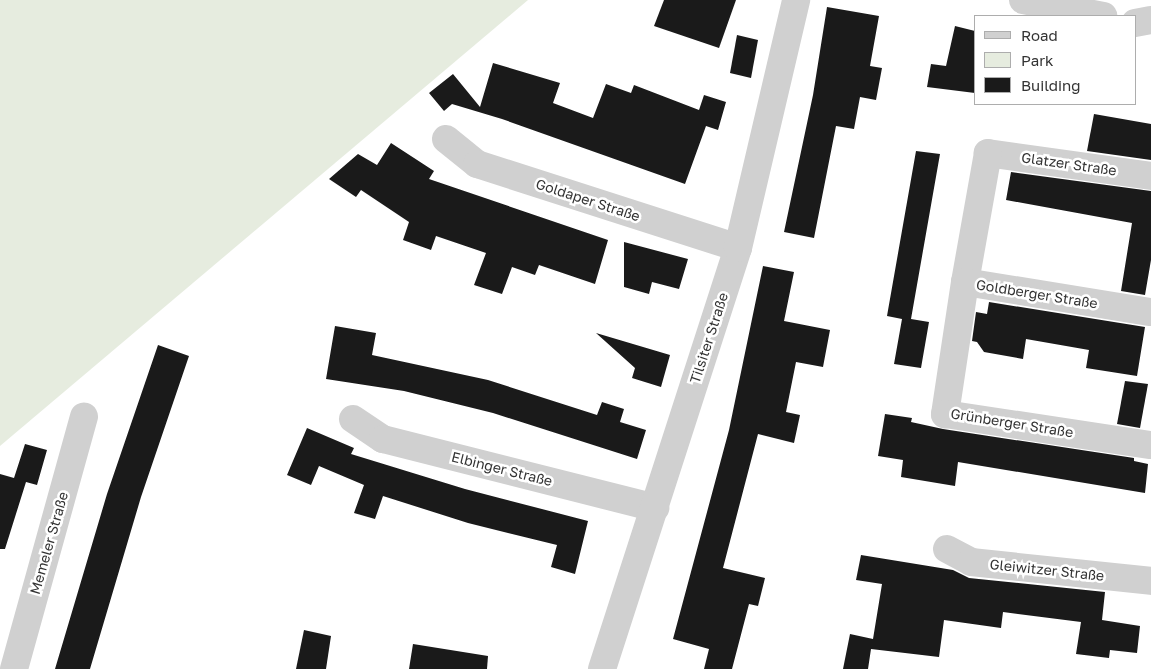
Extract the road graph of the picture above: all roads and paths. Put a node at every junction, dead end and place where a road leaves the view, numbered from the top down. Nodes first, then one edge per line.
1 (796, 0) edge
2 (1023, 0) edge
3 (1098, 15) edge
4 (446, 139) dead end
5 (988, 153) joint
6 (1151, 176) edge
7 (738, 248) junction
8 (965, 282) junction
9 (1151, 312) edge
10 (84, 417) dead end
11 (353, 419) dead end
12 (1151, 445) edge
13 (655, 508) junction
14 (947, 549) dead end
15 (1151, 581) edge
16 (14, 669) edge
17 (602, 669) edge

1 - 7 street, Tilsiter Straße
2 - 3 street
4 - 7 street, Goldaper Straße
5 - 6 street, Glatzer Straße
5 - 8 street, Goldberger Straße
7 - 13 street, Tilsiter Straße
8 - 9 street, Goldberger Straße
8 - 12 street, Grünberger Straße
10 - 16 street, Memeler Straße
11 - 13 street, Elbinger Straße
13 - 17 street, Tilsiter Straße
14 - 15 street, Gleiwitzer Straße

